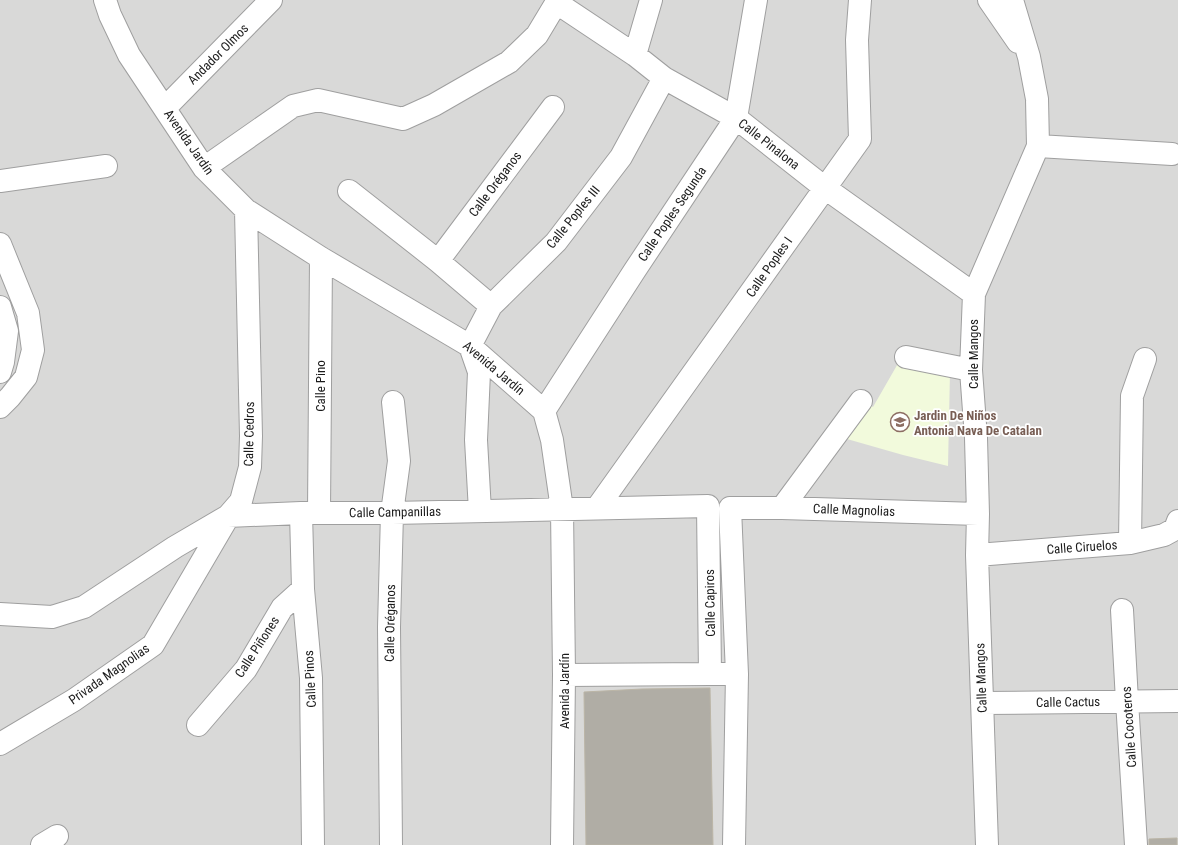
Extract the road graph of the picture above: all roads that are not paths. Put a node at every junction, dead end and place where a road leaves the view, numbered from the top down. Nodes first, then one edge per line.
1 (106, 0) edge
2 (271, 0) edge
3 (651, 0) edge
4 (756, 0) edge
5 (860, 0) edge
6 (989, 0) edge
7 (1012, 0) edge
8 (558, 2) edge
9 (635, 55) junction
10 (1029, 57) junction
11 (664, 78) junction
12 (553, 107) dead end
13 (165, 108) junction
14 (736, 118) junction
15 (1038, 146) junction
16 (1172, 154) dead end
17 (106, 166) dead end
18 (204, 168) junction
19 (0, 181) edge
20 (825, 188) junction
21 (349, 191) dead end
22 (246, 210) junction
23 (0, 244) edge
24 (321, 258) junction
25 (438, 261) junction
26 (974, 294) junction
27 (491, 306) junction
28 (0, 307) edge
29 (470, 346) junction
30 (906, 357) dead end
31 (1145, 358) dead end
32 (971, 370) junction
33 (0, 372) edge
34 (861, 401) dead end
35 (393, 402) dead end
36 (0, 407) edge
37 (544, 411) junction
38 (597, 508) junction
39 (730, 508) joint
40 (782, 508) junction
41 (562, 509) junction
42 (480, 511) junction
43 (310, 513) junction
44 (392, 513) junction
45 (978, 514) junction
46 (228, 516) junction
47 (1178, 521) edge
48 (1130, 543) junction
49 (977, 555) junction
50 (303, 589) junction
51 (1122, 610) dead end
52 (0, 614) edge
53 (710, 674) junction
54 (737, 674) junction
55 (564, 675) junction
56 (1127, 701) junction
57 (1178, 701) edge
58 (982, 703) junction
59 (198, 725) dead end
60 (0, 744) edge
61 (313, 845) edge
62 (391, 845) edge
63 (562, 845) edge
64 (734, 845) edge
65 (987, 845) edge
66 (1136, 845) edge

1 - 13 street, Avenida Jardín
2 - 13 street, Andador Olmos
3 - 9 street
4 - 14 street, Calle Poples Segunda
5 - 20 street, Calle Poples I
6 - 10 street
7 - 10 street, Calle Mangos
8 - 9 street, Calle Pinalona
8 - 18 street
9 - 11 street, Calle Pinalona
10 - 15 street, Calle Mangos
11 - 14 street, Calle Pinalona
11 - 27 street, Calle Poples III
12 - 25 street, Calle Oréganos
13 - 18 street, Avenida Jardín
14 - 20 street, Calle Pinalona
14 - 37 street, Calle Poples Segunda
15 - 16 street
15 - 26 street, Calle Mangos
17 - 19 street
18 - 22 street, Avenida Jardín
20 - 26 street, Calle Pinalona
20 - 38 street, Calle Poples I
21 - 25 street
22 - 24 street, Avenida Jardín
22 - 46 street, Calle Cedros
23 - 36 street
24 - 29 street, Avenida Jardín
24 - 43 street, Calle Pino
25 - 27 street
26 - 32 street, Calle Mangos
27 - 29 street, Calle Poples III
28 - 33 street
29 - 37 street, Avenida Jardín
29 - 42 street
30 - 32 street
31 - 48 street
32 - 45 street, Calle Mangos
34 - 40 street
35 - 44 street, Calle Oréganos
37 - 41 street, Avenida Jardín
38 - 41 street
38 - 53 street, Calle Capiros
39 - 40 street, Calle Magnolias
39 - 54 street, Calle Capiros
40 - 45 street, Calle Magnolias
41 - 42 street, Calle Campanillas
41 - 55 street, Avenida Jardín
42 - 44 street, Calle Campanillas
43 - 44 street, Calle Campanillas
43 - 46 street, Calle Campanillas
43 - 50 street, Calle Pinos
44 - 62 street, Calle Oréganos
45 - 49 street, Calle Mangos
46 - 52 street, Calle Cedros
46 - 60 street, Privada Magnolias
47 - 48 street, Calle Ciruelos
48 - 49 street, Calle Ciruelos
49 - 58 street, Calle Mangos
50 - 59 street, Calle Piñones
50 - 61 street, Calle Pinos
51 - 56 street, Calle Cocoteros
53 - 54 street
53 - 55 street
54 - 64 street, Calle Capiros
55 - 63 street, Avenida Jardín
56 - 57 street, Calle Cactus
56 - 58 street, Calle Cactus
56 - 66 street, Calle Cocoteros
58 - 65 street, Calle Mangos

